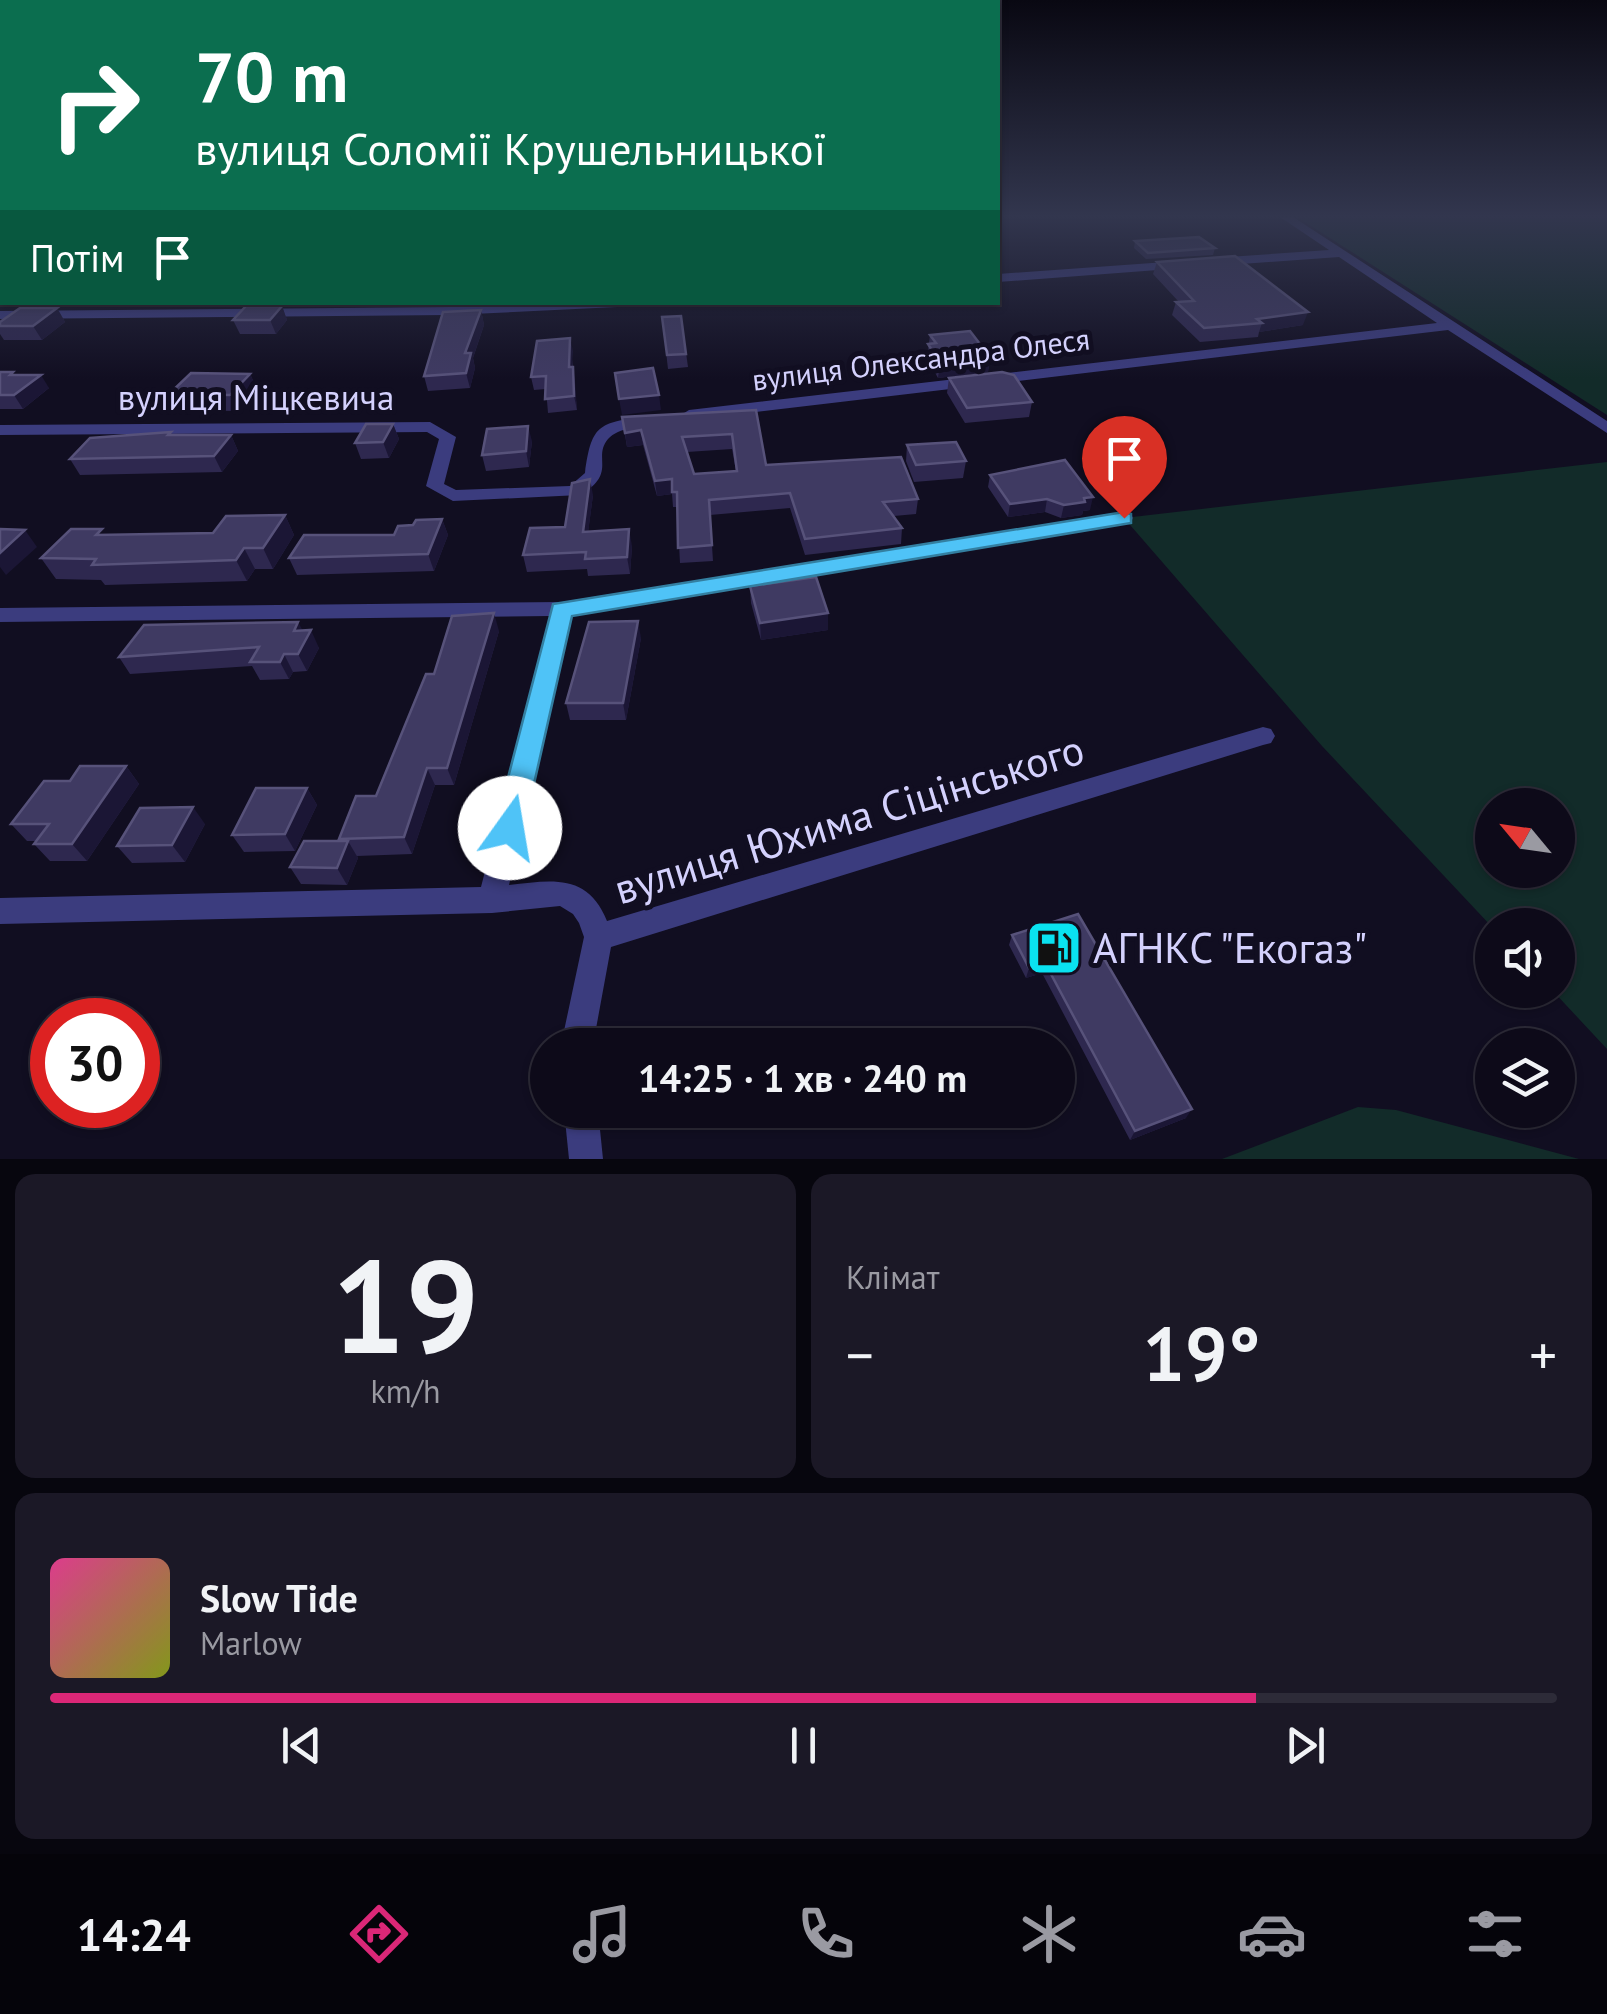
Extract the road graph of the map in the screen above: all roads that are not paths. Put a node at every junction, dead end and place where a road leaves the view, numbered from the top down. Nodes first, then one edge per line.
1 (1093, 271) edge
2 (1370, 271) edge
3 (1000, 278) edge
4 (575, 305) edge
5 (0, 315) edge
6 (1452, 325) junction
7 (1607, 428) edge
8 (0, 430) edge
9 (442, 492) joint
10 (1124, 518) dead end
11 (562, 609) junction
12 (0, 615) edge
13 (1263, 736) dead end
14 (492, 900) junction
15 (0, 911) edge
16 (598, 937) junction
17 (579, 1028) edge
18 (583, 1128) edge
19 (586, 1159) edge

1 - 3 street
2 - 6 street
4 - 5 street
6 - 7 street
6 - 9 street, вулиця Олександра Олеся
8 - 9 street, вулиця Міцкевича
10 - 11 street
11 - 12 street
11 - 14 street
13 - 16 street, вулиця Юхима Сіцінського
14 - 15 street, вулиця Юхима Сіцінського
14 - 16 street, вулиця Юхима Сіцінського
16 - 17 street
18 - 19 street

